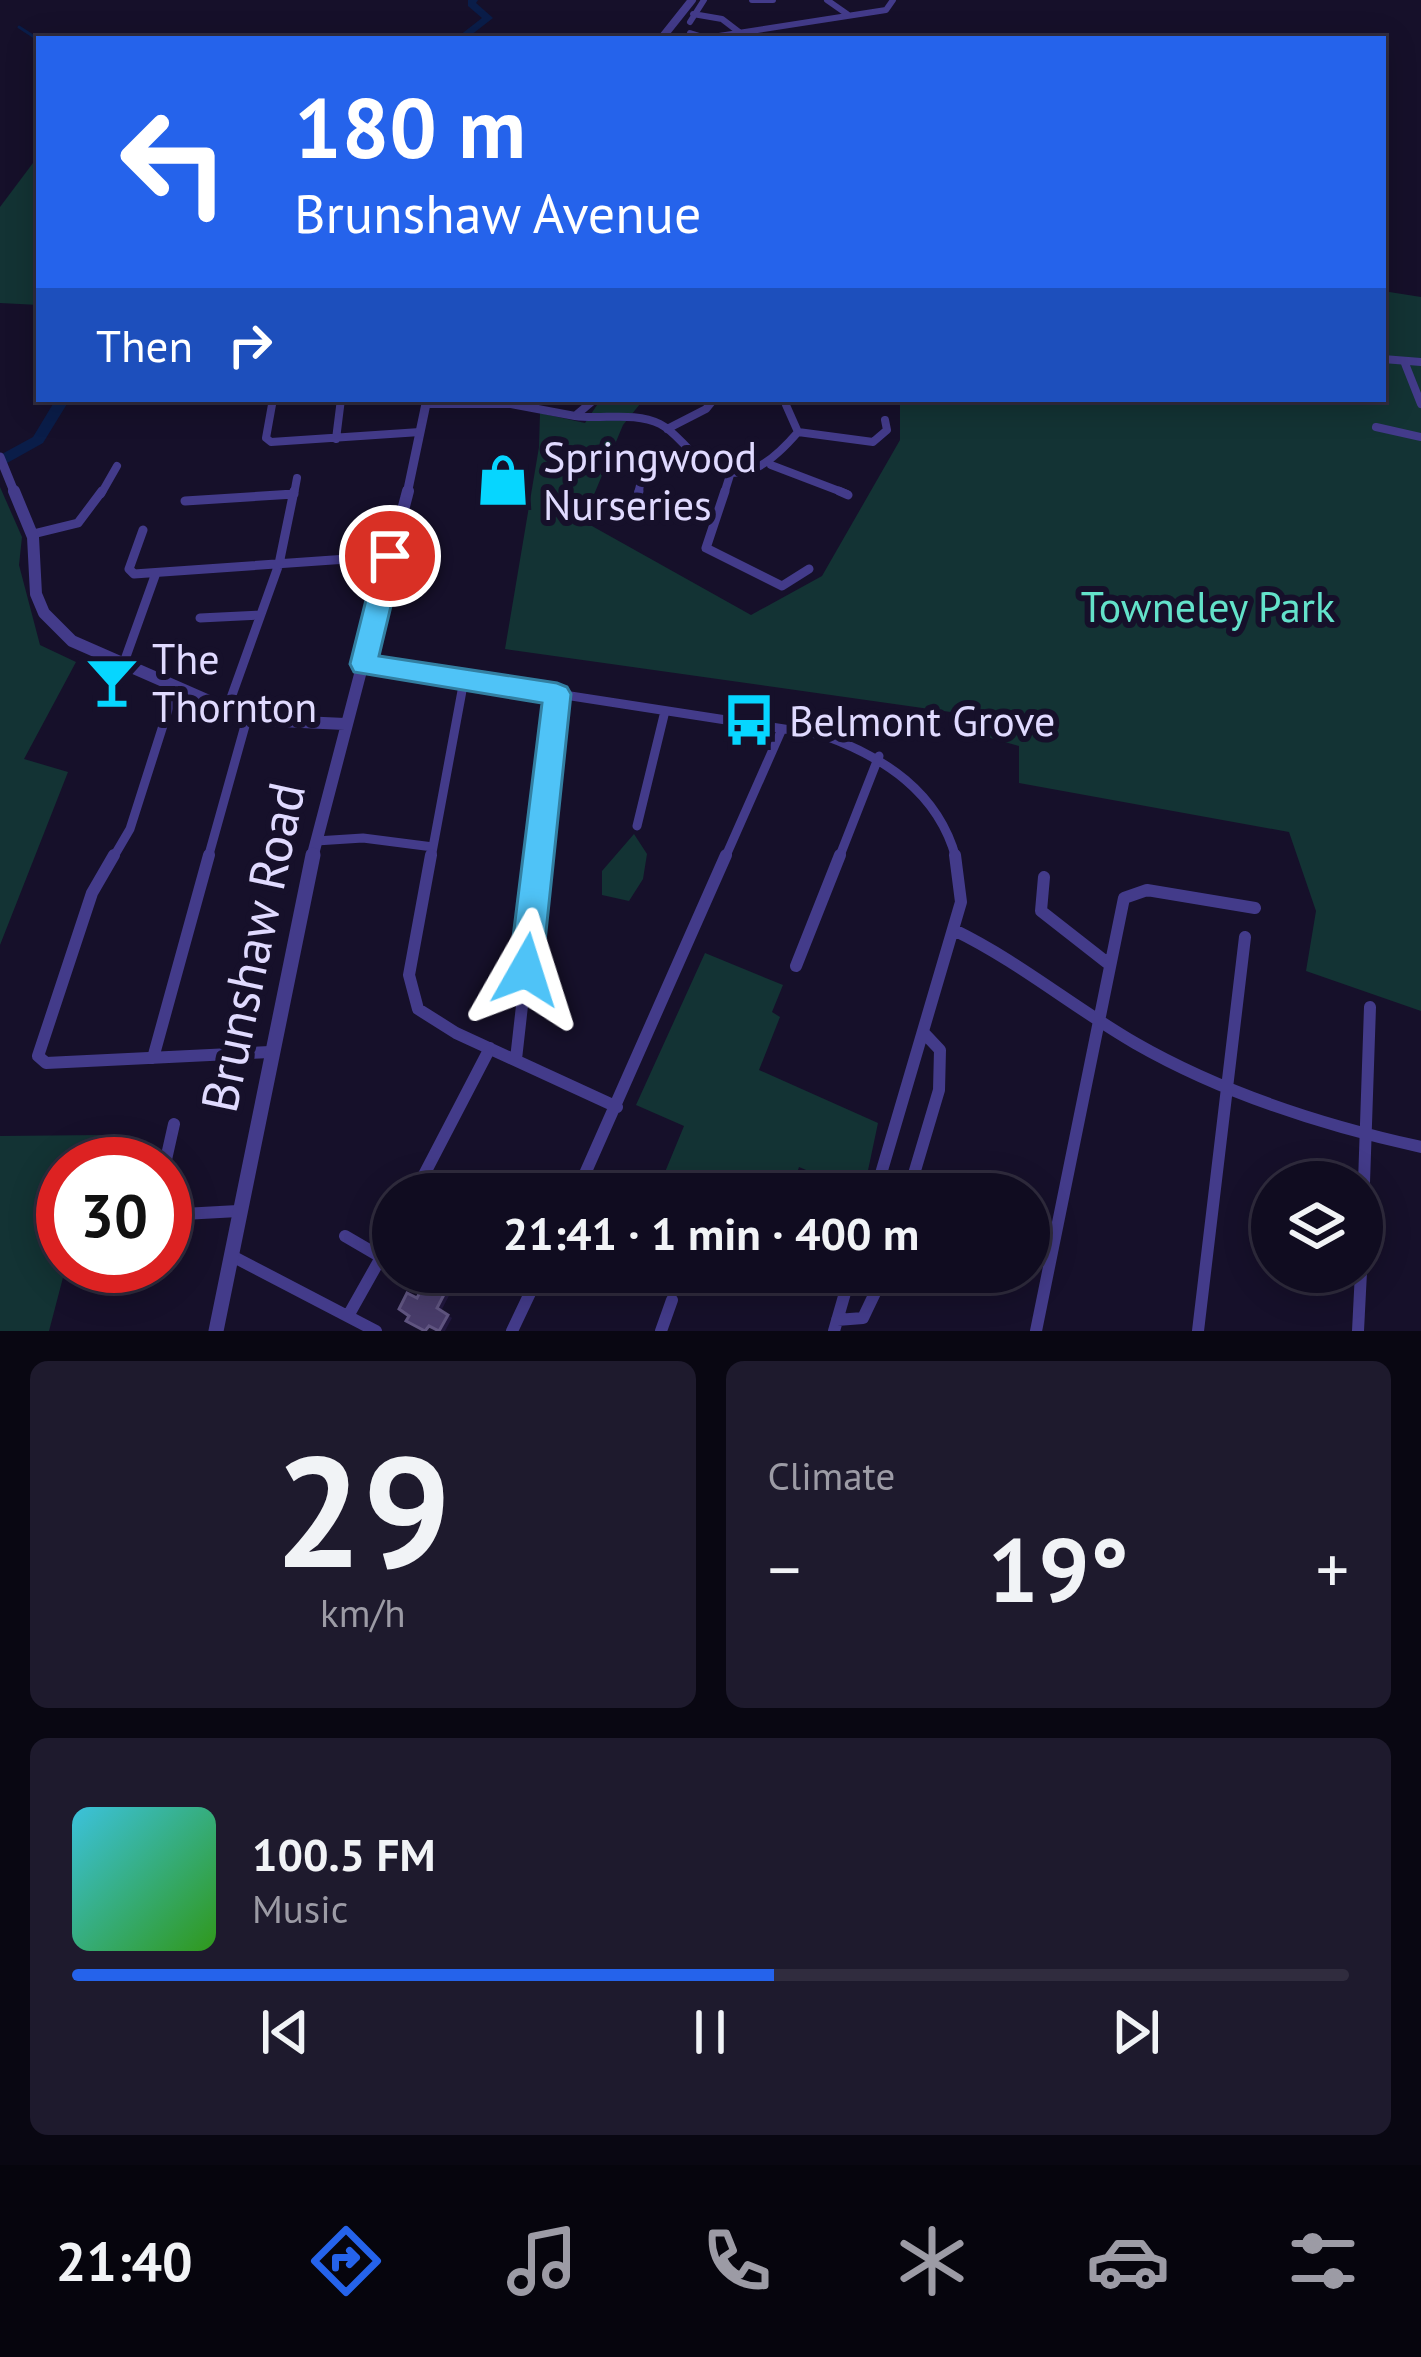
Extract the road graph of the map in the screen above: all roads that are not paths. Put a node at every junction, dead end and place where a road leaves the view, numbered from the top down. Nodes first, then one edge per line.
1 (692, 0) edge
2 (704, 0) edge
3 (752, 0) edge
4 (773, 0) edge
5 (827, 0) edge
6 (893, 0) edge
7 (694, 14) junction
8 (848, 15) junction
9 (690, 22) dead end
10 (740, 32) junction
11 (690, 33) dead end
12 (663, 36) edge
13 (700, 36) edge
14 (717, 36) edge
15 (1386, 358) edge
16 (1404, 361) junction
17 (1421, 362) edge
18 (272, 402) edge
19 (341, 402) edge
20 (427, 402) edge
21 (516, 402) edge
22 (591, 402) edge
23 (712, 402) edge
24 (787, 402) edge
25 (1421, 404) edge
26 (575, 416) junction
27 (885, 420) dead end
28 (1376, 427) dead end
29 (667, 429) junction
30 (420, 432) junction
31 (798, 432) junction
32 (1421, 437) edge
33 (336, 439) junction
34 (692, 452) junction
35 (0, 458) edge
36 (771, 465) junction
37 (117, 466) dead end
38 (730, 475) junction
39 (96, 476) dead end
40 (110, 476) junction
41 (297, 478) dead end
42 (294, 494) junction
43 (848, 495) dead end
44 (185, 501) dead end
45 (636, 503) dead end
46 (143, 530) dead end
47 (33, 534) junction
48 (390, 556) junction
49 (279, 564) junction
50 (809, 569) dead end
51 (156, 573) junction
52 (260, 615) junction
53 (200, 618) dead end
54 (364, 664) junction
55 (123, 665) junction
56 (464, 680) junction
57 (175, 688) junction
58 (557, 694) junction
59 (227, 710) junction
60 (664, 711) junction
61 (248, 715) junction
62 (345, 724) junction
63 (782, 729) junction
64 (879, 756) junction
65 (637, 826) dead end
66 (316, 841) junction
67 (433, 847) junction
68 (1044, 877) dead end
69 (1255, 908) dead end
70 (954, 930) junction
71 (1246, 937) dead end
72 (1110, 965) junction
73 (796, 966) dead end
74 (1370, 1007) dead end
75 (1100, 1023) junction
76 (924, 1033) junction
77 (490, 1048) junction
78 (271, 1052) junction
79 (153, 1058) junction
80 (516, 1059) junction
81 (1228, 1092) junction
82 (617, 1107) junction
83 (174, 1124) dead end
84 (1366, 1136) junction
85 (171, 1137) edge
86 (1421, 1147) edge
87 (1365, 1161) edge
88 (425, 1173) edge
89 (586, 1173) edge
90 (881, 1173) edge
91 (914, 1173) edge
92 (238, 1211) junction
93 (192, 1214) edge
94 (345, 1236) dead end
95 (372, 1252) edge
96 (230, 1255) junction
97 (372, 1273) edge
98 (529, 1293) edge
99 (845, 1293) edge
100 (875, 1293) edge
101 (1360, 1293) edge
102 (673, 1300) dead end
103 (348, 1316) junction
104 (836, 1325) edge
105 (216, 1331) edge
106 (376, 1331) edge
107 (512, 1331) edge
108 (661, 1331) edge
109 (1036, 1331) edge
110 (1198, 1331) edge
111 (1358, 1331) edge

1 - 12 street
2 - 7 street
3 - 4 street
5 - 8 street
6 - 8 street
7 - 9 street
7 - 10 street
8 - 10 street
10 - 14 street
11 - 13 street
15 - 16 street
16 - 17 street
16 - 25 street
18 - 33 street
19 - 33 street
20 - 30 street, Brunshaw Road
21 - 26 street
22 - 26 street
23 - 29 street
24 - 31 street
26 - 29 street
27 - 31 street
28 - 32 street
29 - 34 street
30 - 33 street
30 - 48 street, Brunshaw Road
31 - 36 street
34 - 38 street
34 - 45 street
35 - 47 street
36 - 38 street
36 - 43 street
37 - 40 street
38 - 50 street
39 - 40 street
40 - 47 street
41 - 42 street
42 - 44 street
42 - 49 street
46 - 51 street
47 - 55 street
48 - 49 street
48 - 54 street, Brunshaw Road
49 - 51 street
49 - 52 street
51 - 55 street
52 - 53 street
52 - 59 street
54 - 56 street
54 - 62 street, Brunshaw Road
55 - 57 street
56 - 58 street
56 - 67 street
57 - 59 street
57 - 79 street
58 - 60 street
58 - 80 street
59 - 61 street
60 - 63 street
60 - 65 street
61 - 62 street
61 - 79 street
62 - 66 street, Brunshaw Road
63 - 64 street
63 - 82 street
64 - 70 street
64 - 73 street
66 - 67 street
66 - 78 street, Brunshaw Road
67 - 77 street
68 - 72 street
69 - 72 street
70 - 75 street
70 - 76 street
71 - 81 street
72 - 75 street
74 - 84 street
75 - 81 street
75 - 109 street
76 - 90 street
76 - 91 street
77 - 80 street
77 - 88 street
78 - 79 street
78 - 92 street, Brunshaw Road
80 - 82 street
81 - 84 street
81 - 110 street
82 - 89 street
83 - 85 street
84 - 86 street
84 - 87 street
92 - 93 street
92 - 96 street, Brunshaw Road
94 - 95 street
96 - 103 street
96 - 105 street, Brunshaw Road
97 - 103 street
98 - 107 street
99 - 104 street
100 - 104 street
101 - 111 street
102 - 108 street
103 - 106 street

